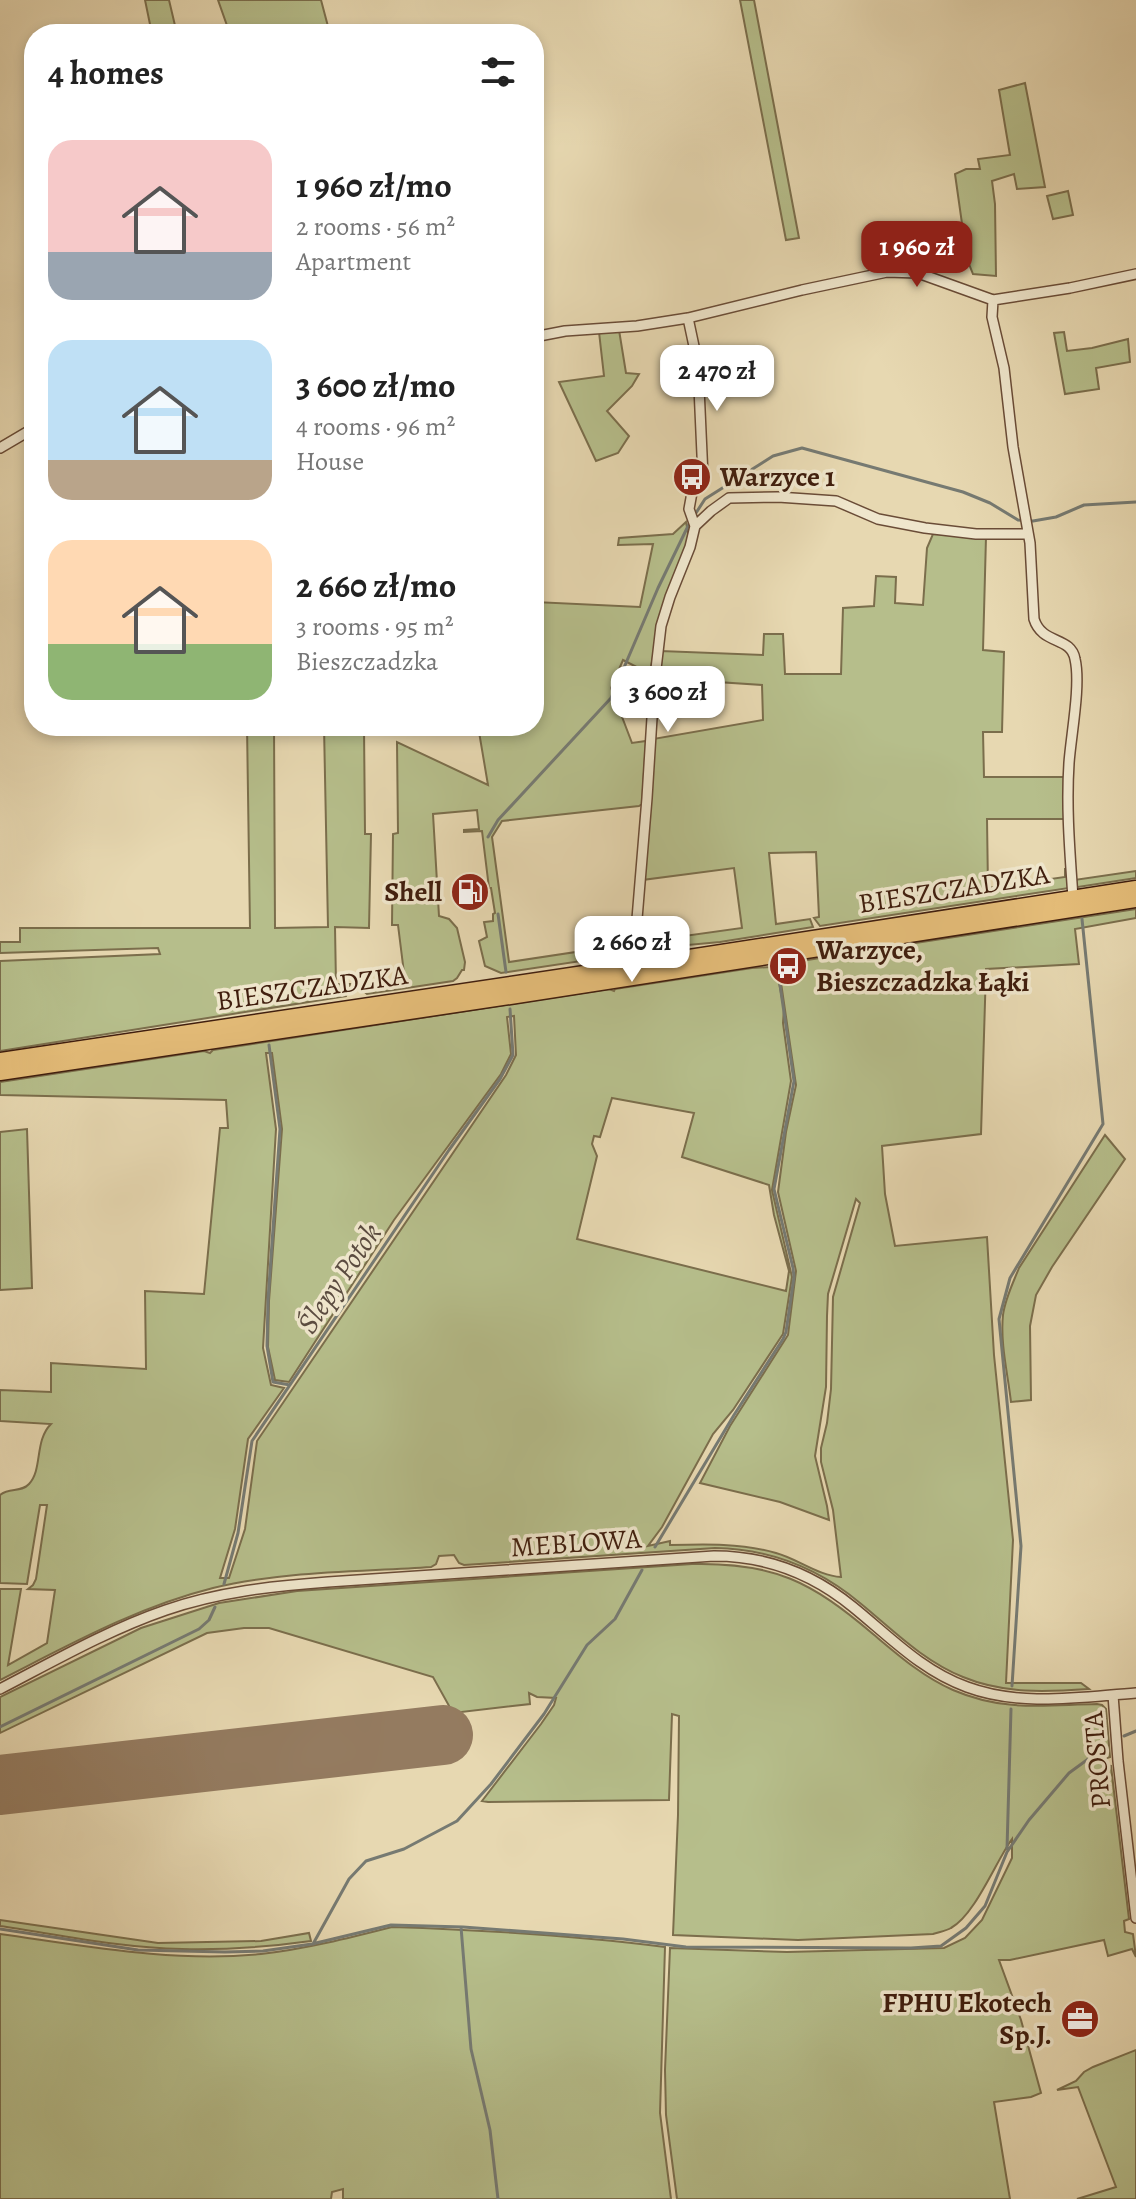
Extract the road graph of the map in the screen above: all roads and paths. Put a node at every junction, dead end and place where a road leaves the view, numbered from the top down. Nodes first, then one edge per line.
1 (1136, 274) edge
2 (993, 300) junction
3 (688, 318) junction
4 (544, 335) edge
5 (24, 434) edge
6 (0, 448) edge
7 (694, 522) junction
8 (1027, 530) junction
9 (1136, 888) edge
10 (1073, 898) junction
11 (1136, 900) edge
12 (634, 962) junction
13 (660, 974) junction
14 (612, 981) junction
15 (0, 1060) edge
16 (0, 1073) edge
17 (0, 1689) edge
18 (1136, 1693) edge
19 (1113, 1695) junction
20 (1136, 1918) edge

1 - 2 street
2 - 3 street
2 - 8 street
3 - 4 street
3 - 7 street
5 - 6 street
7 - 8 street
7 - 12 street
8 - 10 street
9 - 10 main road, BIESZCZADZKA
10 - 12 main road, BIESZCZADZKA
11 - 13 main road, BIESZCZADZKA
12 - 13 street
12 - 14 street, BIESZCZADZKA
12 - 15 main road, BIESZCZADZKA
13 - 14 main road, BIESZCZADZKA
14 - 16 main road, BIESZCZADZKA
17 - 19 street, MEBLOWA
18 - 19 street, MEBLOWA
19 - 20 street, PROSTA

